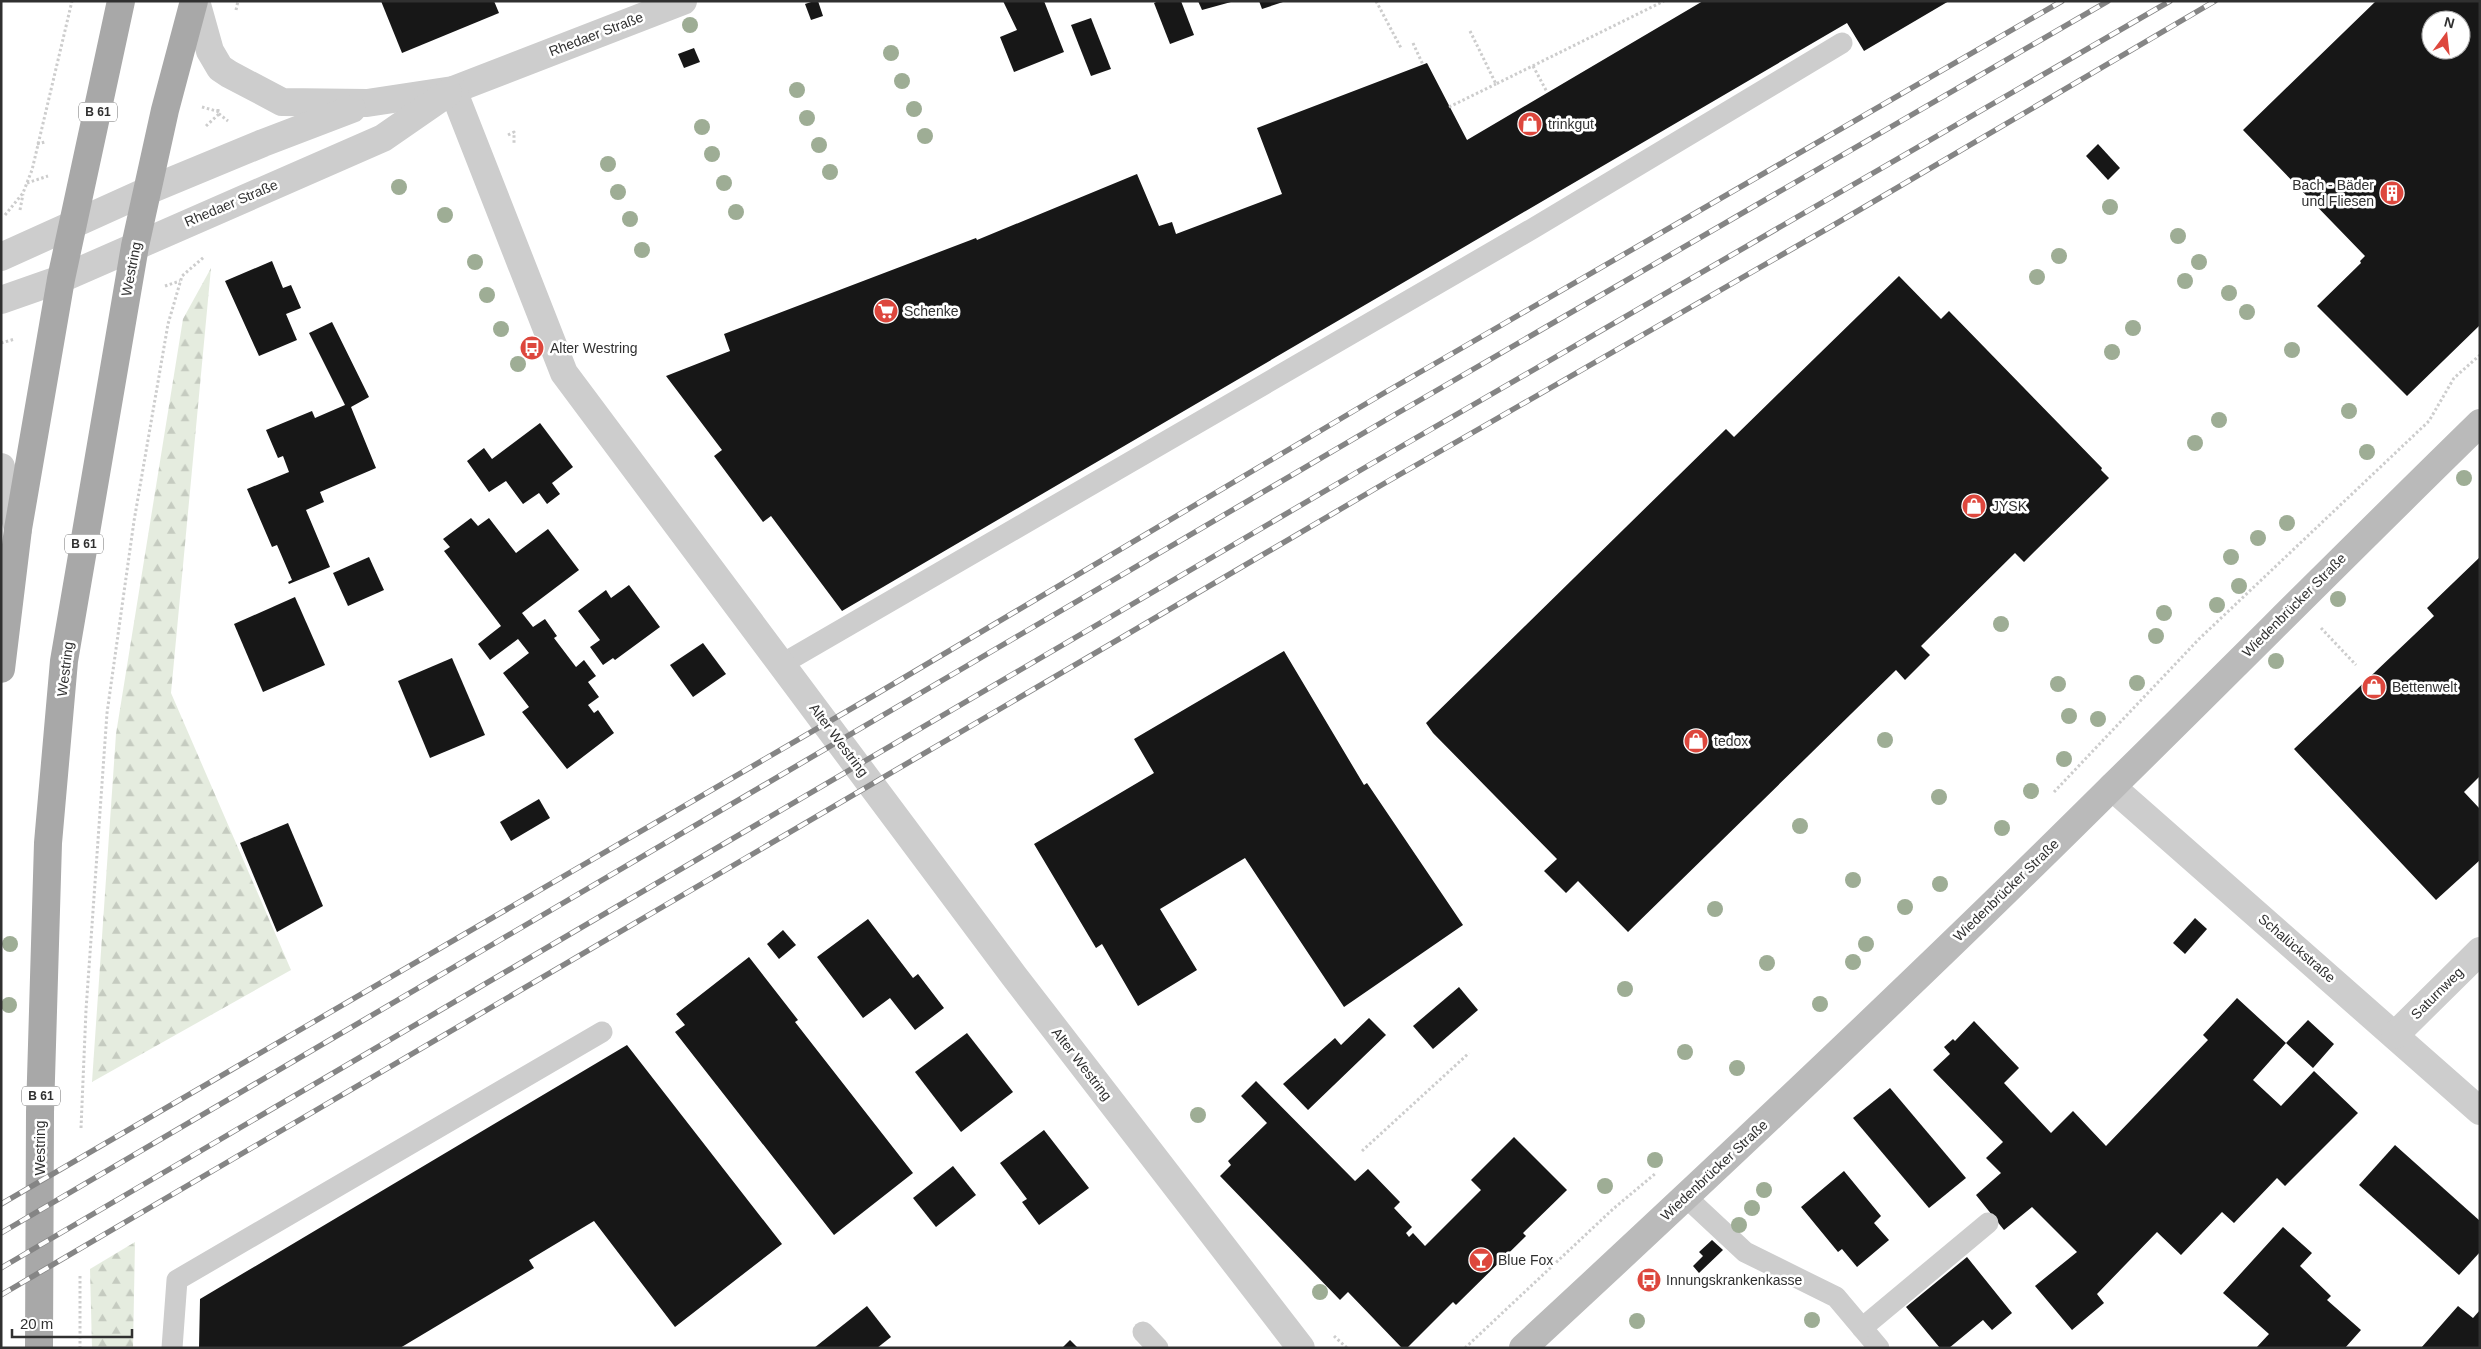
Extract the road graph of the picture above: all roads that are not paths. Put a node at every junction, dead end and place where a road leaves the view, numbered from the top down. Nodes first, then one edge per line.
1 (121, 1) edge
2 (195, 1) edge
3 (683, 1) edge
4 (1842, 43) dead end
5 (453, 90) junction
6 (367, 103) junction
7 (148, 191) junction
8 (74, 223) junction
9 (135, 246) junction
10 (1, 256) edge
11 (61, 278) junction
12 (1, 300) edge
13 (2480, 423) edge
14 (1, 466) edge
15 (18, 529) junction
16 (782, 664) junction
17 (1, 669) edge
18 (2112, 787) junction
19 (2480, 951) edge
20 (602, 1032) dead end
21 (2395, 1035) junction
22 (2480, 1111) edge
23 (1686, 1197) junction
24 (1988, 1224) dead end
25 (1862, 1328) junction
26 (1143, 1332) dead end
27 (39, 1348) edge
28 (172, 1348) edge
29 (1158, 1348) edge
30 (1301, 1348) edge
31 (1523, 1348) edge
32 (1879, 1348) edge

1 - 8 main road, B 61
2 - 6 street, Rhedaer Straße
2 - 7 main road, Westring / B 61
3 - 5 street, Rhedaer Straße
4 - 16 lane
5 - 6 street, Rhedaer Straße
5 - 9 street, Rhedaer Straße
5 - 16 street, Alter Westring
6 - 7 street, Rhedaer Straße
7 - 8 street, Rhedaer Straße
7 - 9 main road, Westring / B 61
8 - 10 street, Rhedaer Straße
8 - 11 main road, B 61
9 - 11 street, Rhedaer Straße
9 - 27 main road, Westring / B 61
11 - 12 street, Rhedaer Straße
11 - 15 main road, B 61
13 - 18 street, Wiedenbrücker Straße
14 - 15 street
15 - 17 main road, B 61
16 - 30 street, Alter Westring
18 - 21 street, Schalückstraße
18 - 23 street, Wiedenbrücker Straße
19 - 21 street, Saturnweg
20 - 28 lane
21 - 22 street, Schalückstraße
23 - 25 lane
23 - 31 street, Wiedenbrücker Straße
24 - 25 lane
25 - 32 lane
26 - 29 lane

